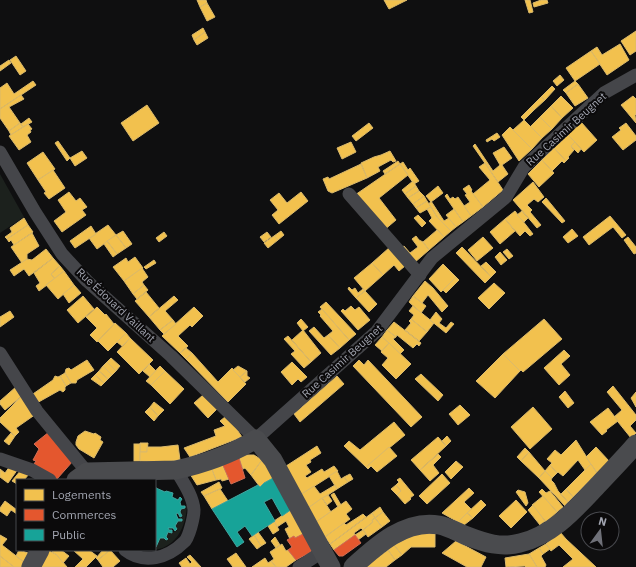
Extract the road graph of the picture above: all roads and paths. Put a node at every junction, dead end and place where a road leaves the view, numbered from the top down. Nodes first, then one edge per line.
1 (636, 75) edge
2 (0, 152) edge
3 (349, 194) dead end
4 (420, 275) junction
5 (0, 353) edge
6 (256, 439) junction
7 (635, 448) edge
8 (0, 459) edge
9 (176, 470) junction
10 (82, 476) edge
11 (48, 479) edge
12 (39, 551) edge
13 (127, 551) edge
14 (327, 560) edge
15 (31, 567) edge
16 (299, 567) edge
17 (352, 567) edge

1 - 4 street, Rue Casimir Beugnet
2 - 6 street, Rue Édouard Vaillant
3 - 4 street
4 - 6 street, Rue Casimir Beugnet
5 - 10 street
6 - 9 street
6 - 14 street
7 - 17 street
8 - 11 street
9 - 10 street
9 - 13 street
12 - 15 street
14 - 16 street

